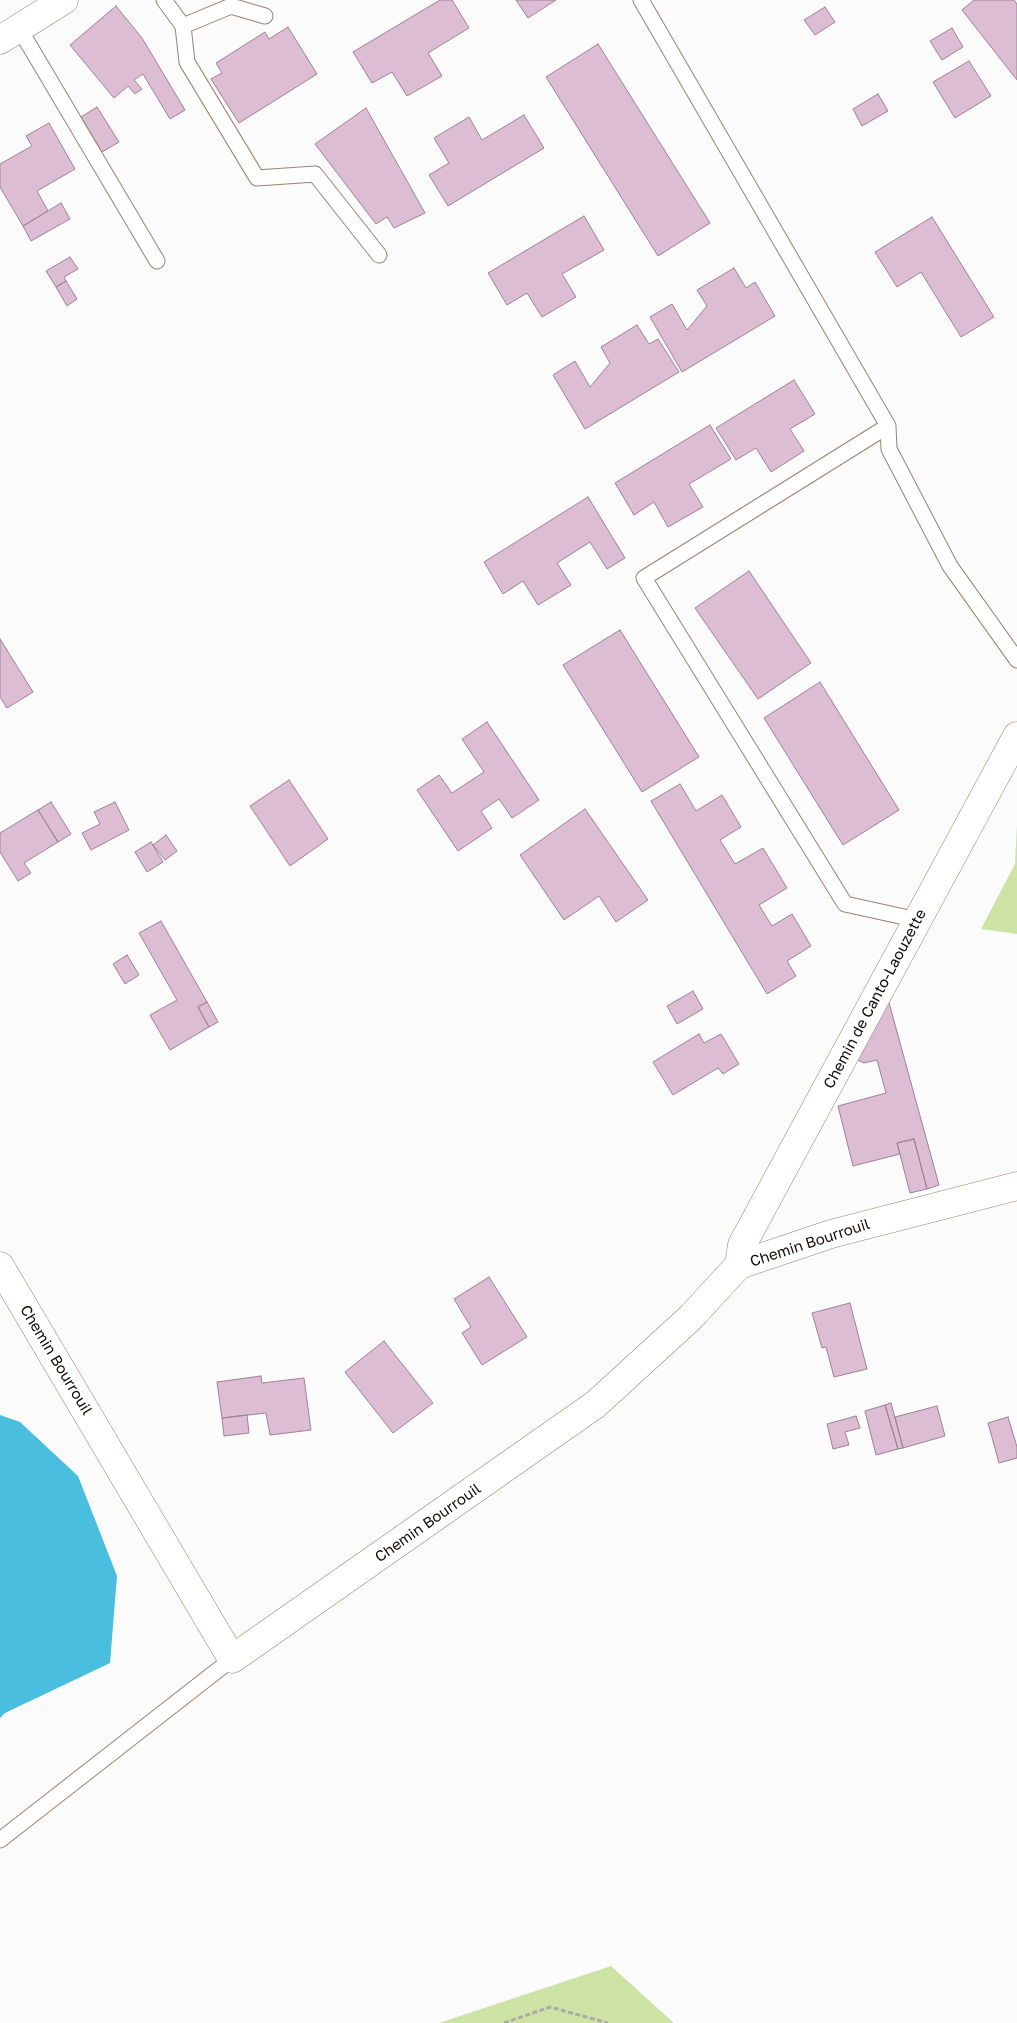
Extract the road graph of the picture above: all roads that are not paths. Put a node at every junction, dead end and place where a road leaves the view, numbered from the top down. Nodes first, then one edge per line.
1 (64, 0) edge
2 (164, 0) edge
3 (642, 0) edge
4 (265, 16) dead end
5 (183, 26) junction
6 (10, 34) edge
7 (379, 255) dead end
8 (157, 261) dead end
9 (888, 426) junction
10 (1017, 660) edge
11 (1017, 736) edge
12 (918, 920) junction
13 (1017, 1186) edge
14 (739, 1265) junction
15 (0, 1266) edge
16 (232, 1659) junction
17 (0, 1840) edge

1 - 6 street
2 - 5 lane
3 - 9 lane
4 - 5 lane
5 - 7 lane
6 - 8 lane
9 - 10 lane
9 - 12 lane
11 - 12 street, Chemin de Canto-Laouzette
12 - 14 street, Chemin de Canto-Laouzette
13 - 14 street, Chemin Bourrouil
14 - 16 street, Chemin Bourrouil
15 - 16 street, Chemin Bourrouil
16 - 17 lane

